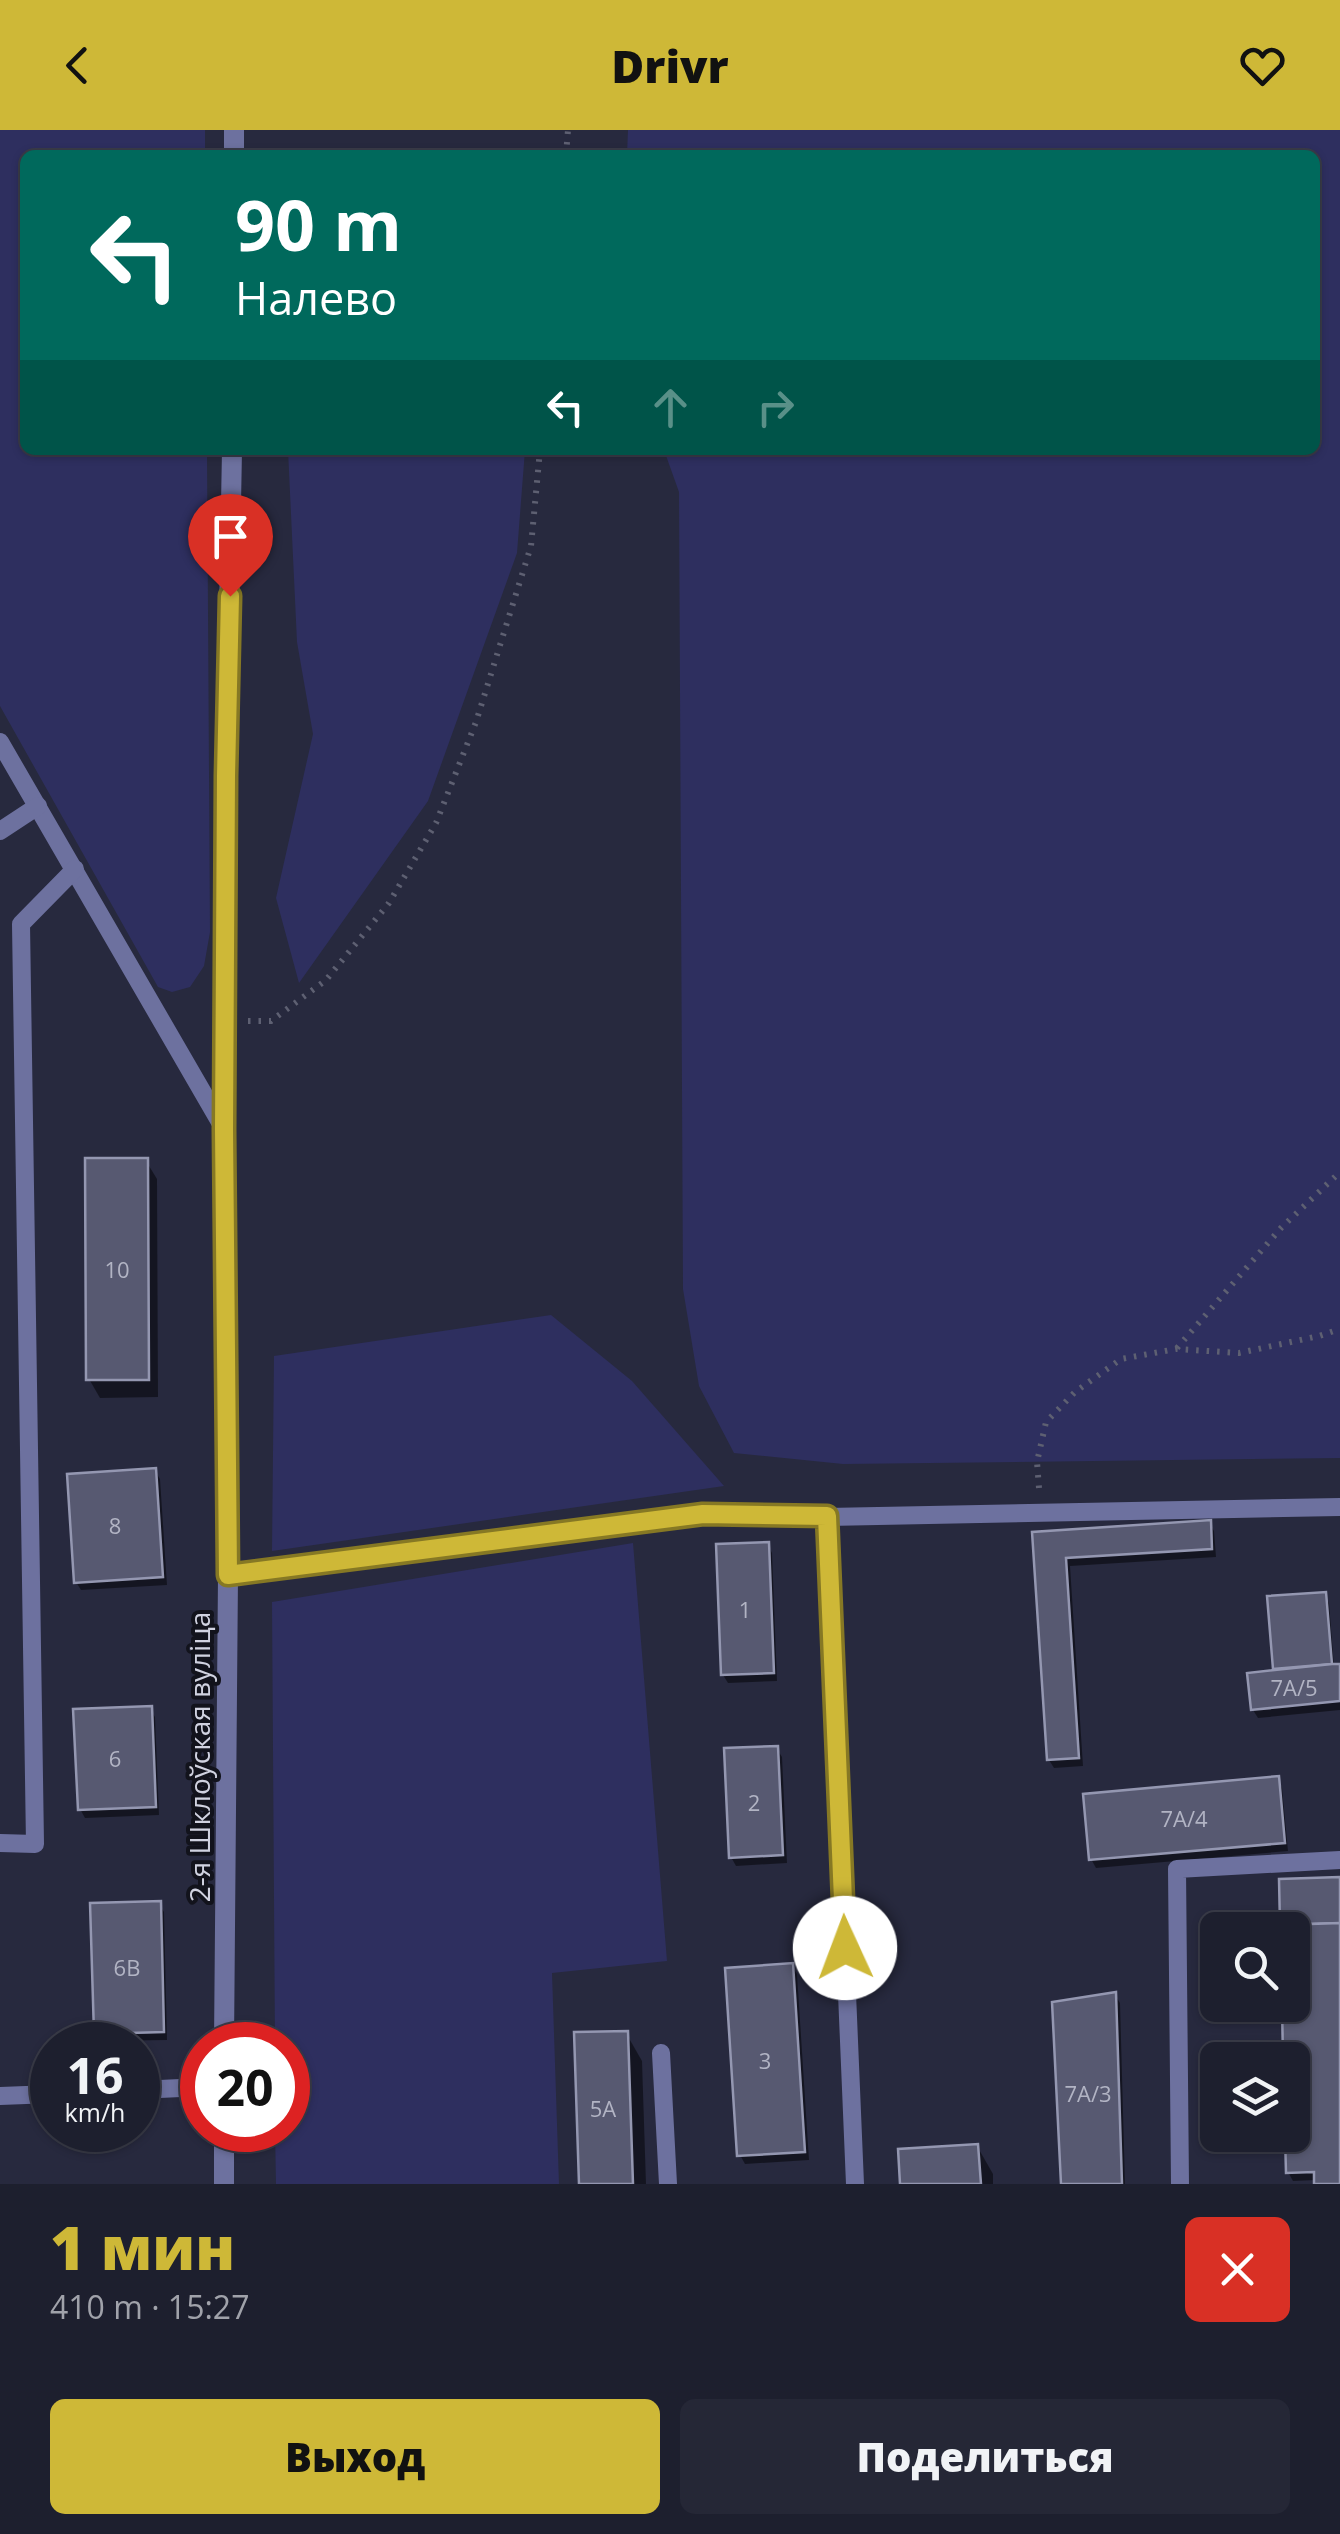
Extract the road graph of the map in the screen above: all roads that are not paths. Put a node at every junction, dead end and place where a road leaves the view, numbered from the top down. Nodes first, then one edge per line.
1 (232, 455) edge
2 (0, 742) edge
3 (38, 806) junction
4 (0, 831) edge
5 (75, 869) junction
6 (224, 1129) junction
7 (1340, 1507) edge
8 (827, 1516) junction
9 (228, 1575) junction
10 (0, 1843) edge
11 (1340, 1860) edge
12 (224, 2022) edge
13 (661, 2052) dead end
14 (30, 2095) edge
15 (0, 2096) edge
16 (224, 2152) edge
17 (224, 2184) edge
18 (668, 2184) edge
19 (855, 2184) edge
20 (1180, 2184) edge

1 - 6 street, 2-я Шклоўская вуліца
2 - 3 lane
3 - 4 lane
3 - 5 lane
5 - 6 lane
5 - 10 lane
6 - 9 street, 2-я Шклоўская вуліца
7 - 8 lane
8 - 9 lane
8 - 19 lane
9 - 12 street, 2-я Шклоўская вуліца
11 - 20 lane
13 - 18 lane
14 - 15 lane
16 - 17 street

